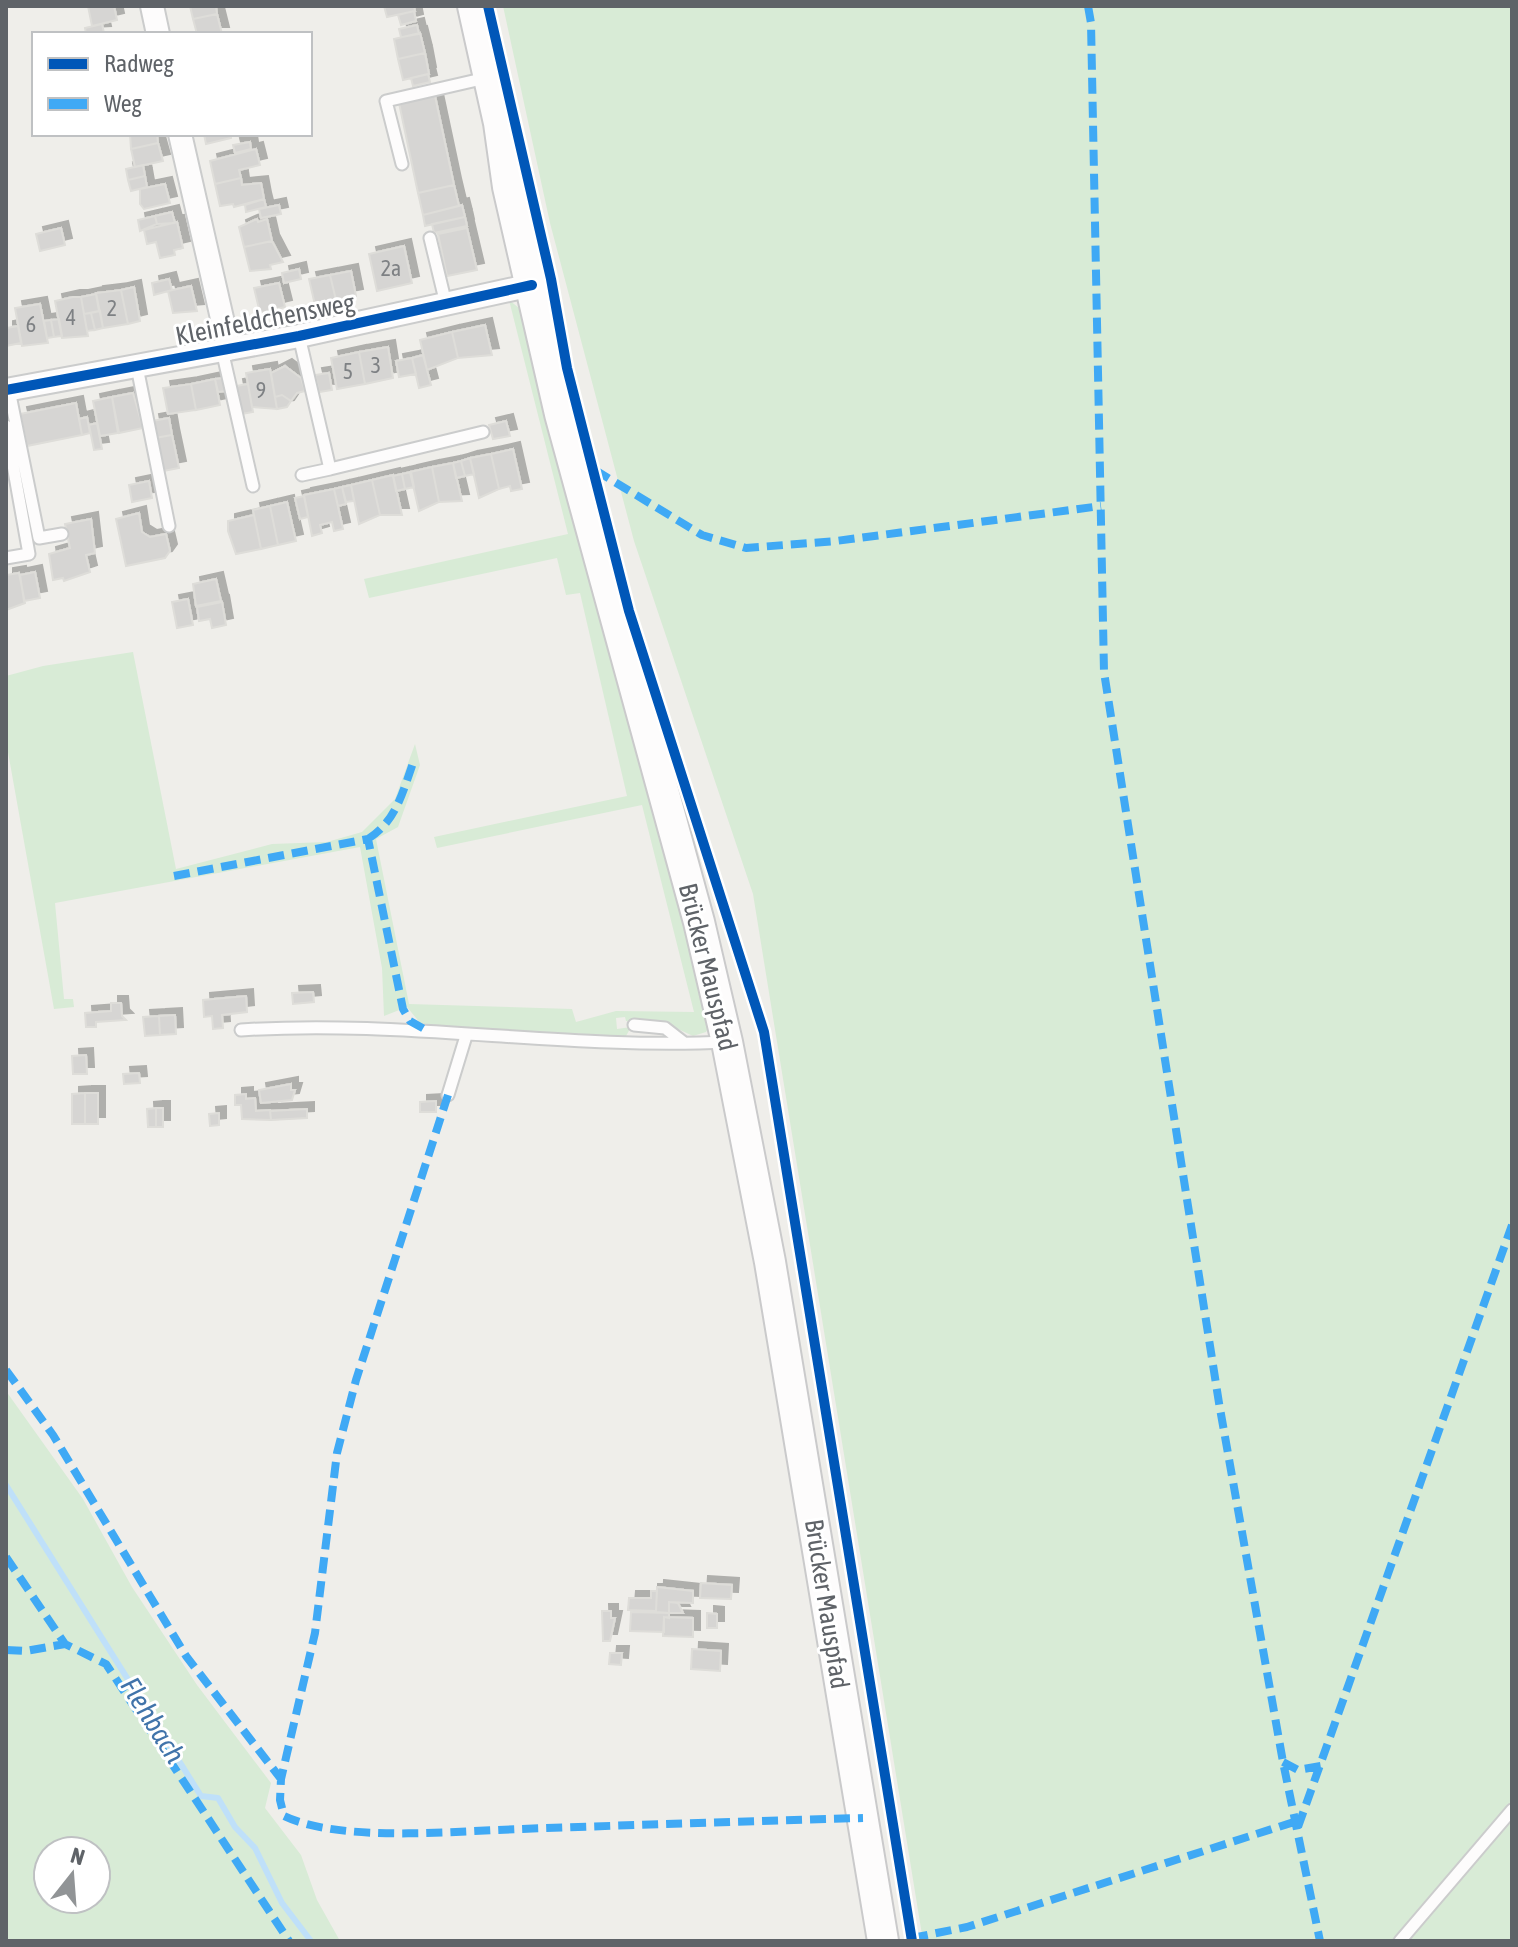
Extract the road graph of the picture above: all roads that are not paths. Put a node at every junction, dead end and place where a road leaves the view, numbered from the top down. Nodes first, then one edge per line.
1 (152, 6) edge
2 (473, 6) edge
3 (158, 32) edge
4 (489, 77) junction
5 (180, 136) edge
6 (402, 164) dead end
7 (430, 238) dead end
8 (532, 285) junction
9 (446, 304) junction
10 (299, 336) junction
11 (226, 349) junction
12 (137, 367) junction
13 (7, 390) edge
14 (6, 426) edge
15 (483, 432) dead end
16 (330, 469) junction
17 (302, 475) dead end
18 (253, 486) dead end
19 (169, 526) dead end
20 (62, 534) dead end
21 (6, 558) edge
22 (634, 1025) dead end
23 (241, 1030) dead end
24 (466, 1036) junction
25 (683, 1042) junction
26 (727, 1042) junction
27 (448, 1095) dead end
28 (1512, 1810) edge
29 (883, 1941) edge
30 (1400, 1941) edge

1 - 3 street
2 - 4 main road, Brücker Mauspfad
4 - 6 lane
4 - 8 main road, Brücker Mauspfad
5 - 11 street
7 - 9 lane
8 - 9 street, Kleinfeldchensweg
8 - 26 main road, Brücker Mauspfad
9 - 10 street, Kleinfeldchensweg
10 - 11 street, Kleinfeldchensweg
10 - 16 lane, Kleinfeldchensweg
11 - 12 street, Kleinfeldchensweg
11 - 18 lane
12 - 13 street, Kleinfeldchensweg
12 - 19 lane
13 - 20 lane
14 - 21 lane
15 - 16 lane
16 - 17 lane
22 - 25 lane
23 - 24 lane
24 - 25 lane
24 - 27 lane
25 - 26 lane
26 - 29 main road, Brücker Mauspfad
28 - 30 lane

